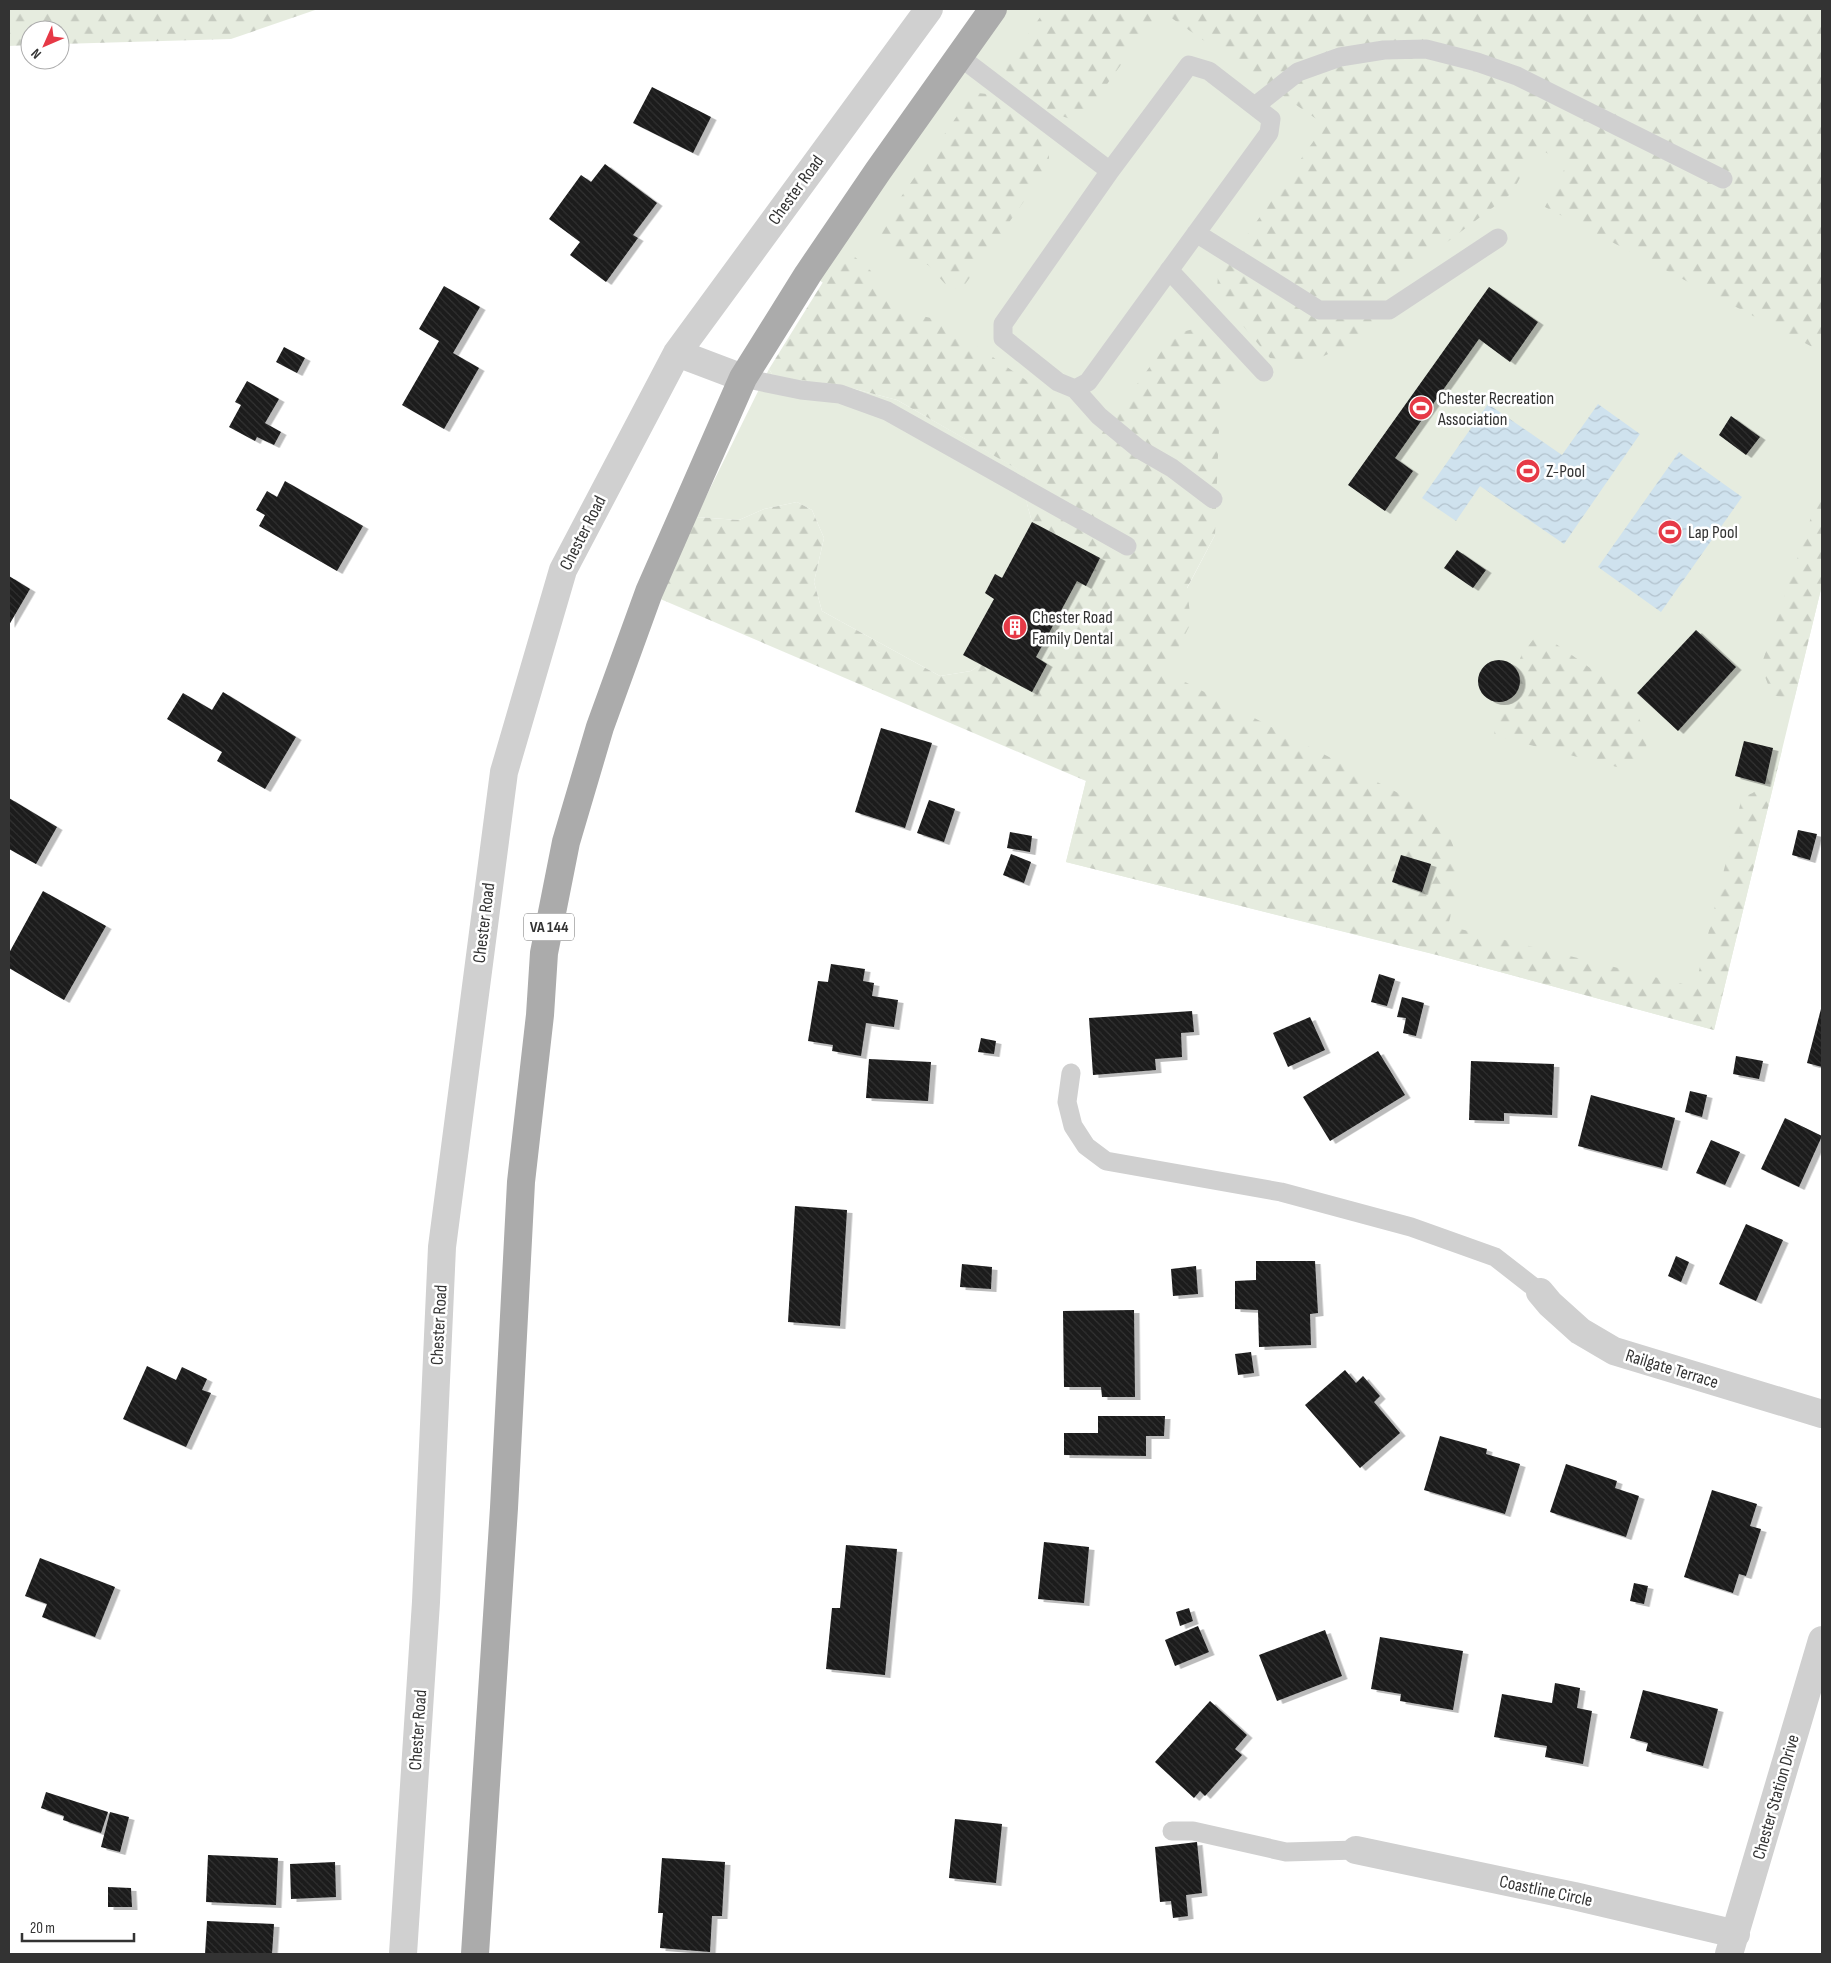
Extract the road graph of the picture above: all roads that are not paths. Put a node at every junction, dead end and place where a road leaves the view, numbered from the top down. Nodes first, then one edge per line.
1 (929, 9) edge
2 (993, 9) edge
3 (960, 57) junction
4 (1255, 106) junction
5 (1110, 170) junction
6 (1723, 179) dead end
7 (1196, 233) junction
8 (1498, 238) dead end
9 (1170, 270) junction
10 (676, 353) junction
11 (1264, 372) dead end
12 (743, 378) junction
13 (1075, 389) junction
14 (1213, 499) dead end
15 (1127, 546) dead end
16 (1071, 1073) dead end
17 (1540, 1292) joint
18 (1822, 1414) edge
19 (1822, 1640) edge
20 (1172, 1831) dead end
21 (1356, 1850) joint
22 (1733, 1944) edge
23 (403, 1954) edge
24 (475, 1954) edge

1 - 10 street, Chester Road
2 - 3 main road, VA 144
3 - 5 lane
3 - 12 main road, VA 144
4 - 5 lane
4 - 6 lane
4 - 7 lane
5 - 13 lane
7 - 8 lane
7 - 9 lane
9 - 11 lane
9 - 13 lane
10 - 12 street
10 - 23 street, Chester Road
12 - 15 lane
12 - 24 main road, VA 144
13 - 14 lane
16 - 17 lane
17 - 18 street, Railgate Terrace
19 - 22 street, Chester Station Drive
20 - 21 lane
21 - 22 street, Coastline Circle

